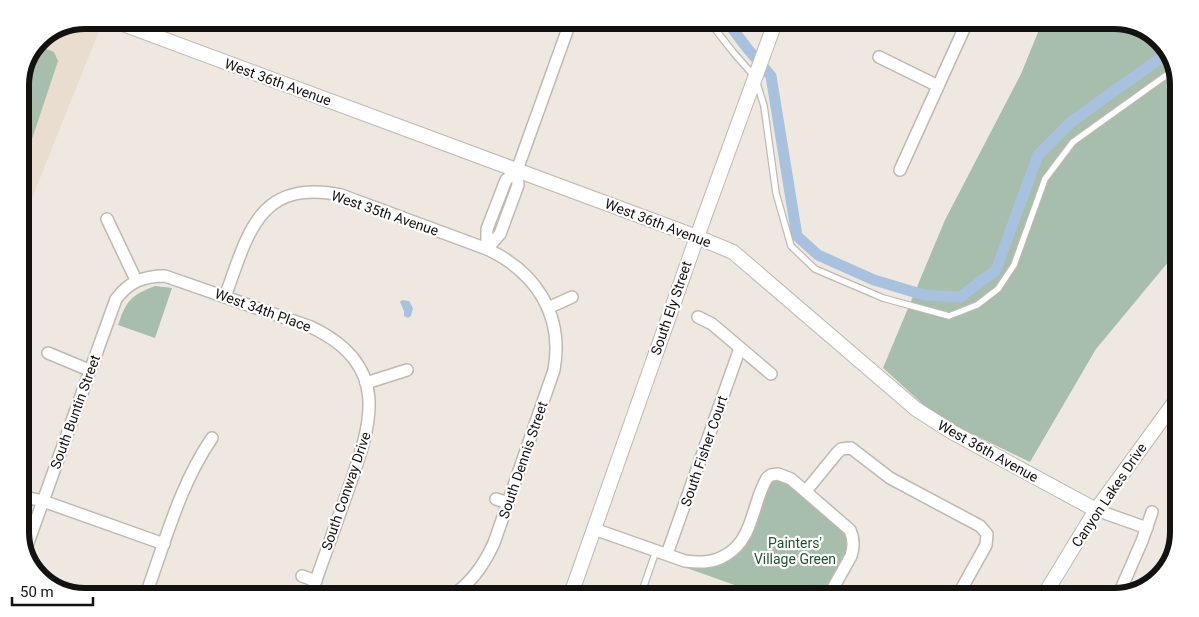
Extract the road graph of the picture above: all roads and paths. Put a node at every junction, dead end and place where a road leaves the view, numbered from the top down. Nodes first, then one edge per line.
1 (136, 29) edge
2 (568, 29) edge
3 (715, 29) edge
4 (773, 29) edge
5 (964, 29) edge
6 (879, 57) dead end
7 (759, 68) junction
8 (1169, 73) edge
9 (938, 86) junction
10 (517, 170) junction
11 (900, 170) dead end
12 (107, 219) dead end
13 (696, 237) junction
14 (487, 249) junction
15 (136, 280) junction
16 (225, 297) junction
17 (572, 297) dead end
18 (548, 308) junction
19 (698, 317) dead end
20 (740, 348) junction
21 (48, 353) dead end
22 (89, 370) junction
23 (406, 370) dead end
24 (771, 374) dead end
25 (366, 383) junction
26 (1170, 408) edge
27 (212, 438) dead end
28 (806, 491) junction
29 (29, 498) edge
30 (496, 499) dead end
31 (43, 501) junction
32 (508, 503) junction
33 (1096, 510) junction
34 (1152, 512) dead end
35 (1147, 528) junction
36 (594, 529) junction
37 (29, 539) edge
38 (164, 544) junction
39 (662, 553) junction
40 (302, 576) dead end
41 (148, 588) edge
42 (312, 588) edge
43 (313, 588) edge
44 (462, 588) edge
45 (573, 588) edge
46 (644, 588) edge
47 (833, 588) edge
48 (962, 588) edge
49 (1048, 588) edge
50 (1121, 588) edge

1 - 10 street, West 36th Avenue
2 - 10 street
3 - 7 lane
4 - 7 street, South Ely Street
5 - 9 street
6 - 9 street
7 - 8 lane
7 - 13 street, South Ely Street
9 - 11 street
10 - 13 street, West 36th Avenue
10 - 14 street
12 - 15 street
13 - 33 street, West 36th Avenue
13 - 36 street, South Ely Street
14 - 16 street, West 35th Avenue
14 - 18 street, West 35th Avenue
15 - 16 street, West 34th Place
15 - 22 street, South Buntin Street
16 - 25 street, West 34th Place
17 - 18 street
18 - 32 street, South Dennis Street
19 - 20 street
20 - 24 street
20 - 39 street, South Fisher Court
21 - 22 street
22 - 31 street, South Buntin Street
23 - 25 street
25 - 43 street, South Conway Drive
26 - 33 street, Canyon Lakes Drive
27 - 38 street
28 - 39 street
28 - 47 street
28 - 48 street
29 - 31 street
30 - 32 street
31 - 37 street, South Buntin Street
31 - 38 street
32 - 44 street, South Dennis Street
33 - 35 street, West 36th Avenue
33 - 49 street, Canyon Lakes Drive
34 - 35 street
35 - 50 street
36 - 39 street
36 - 45 street, South Ely Street
38 - 41 street
39 - 46 lane
40 - 42 street

